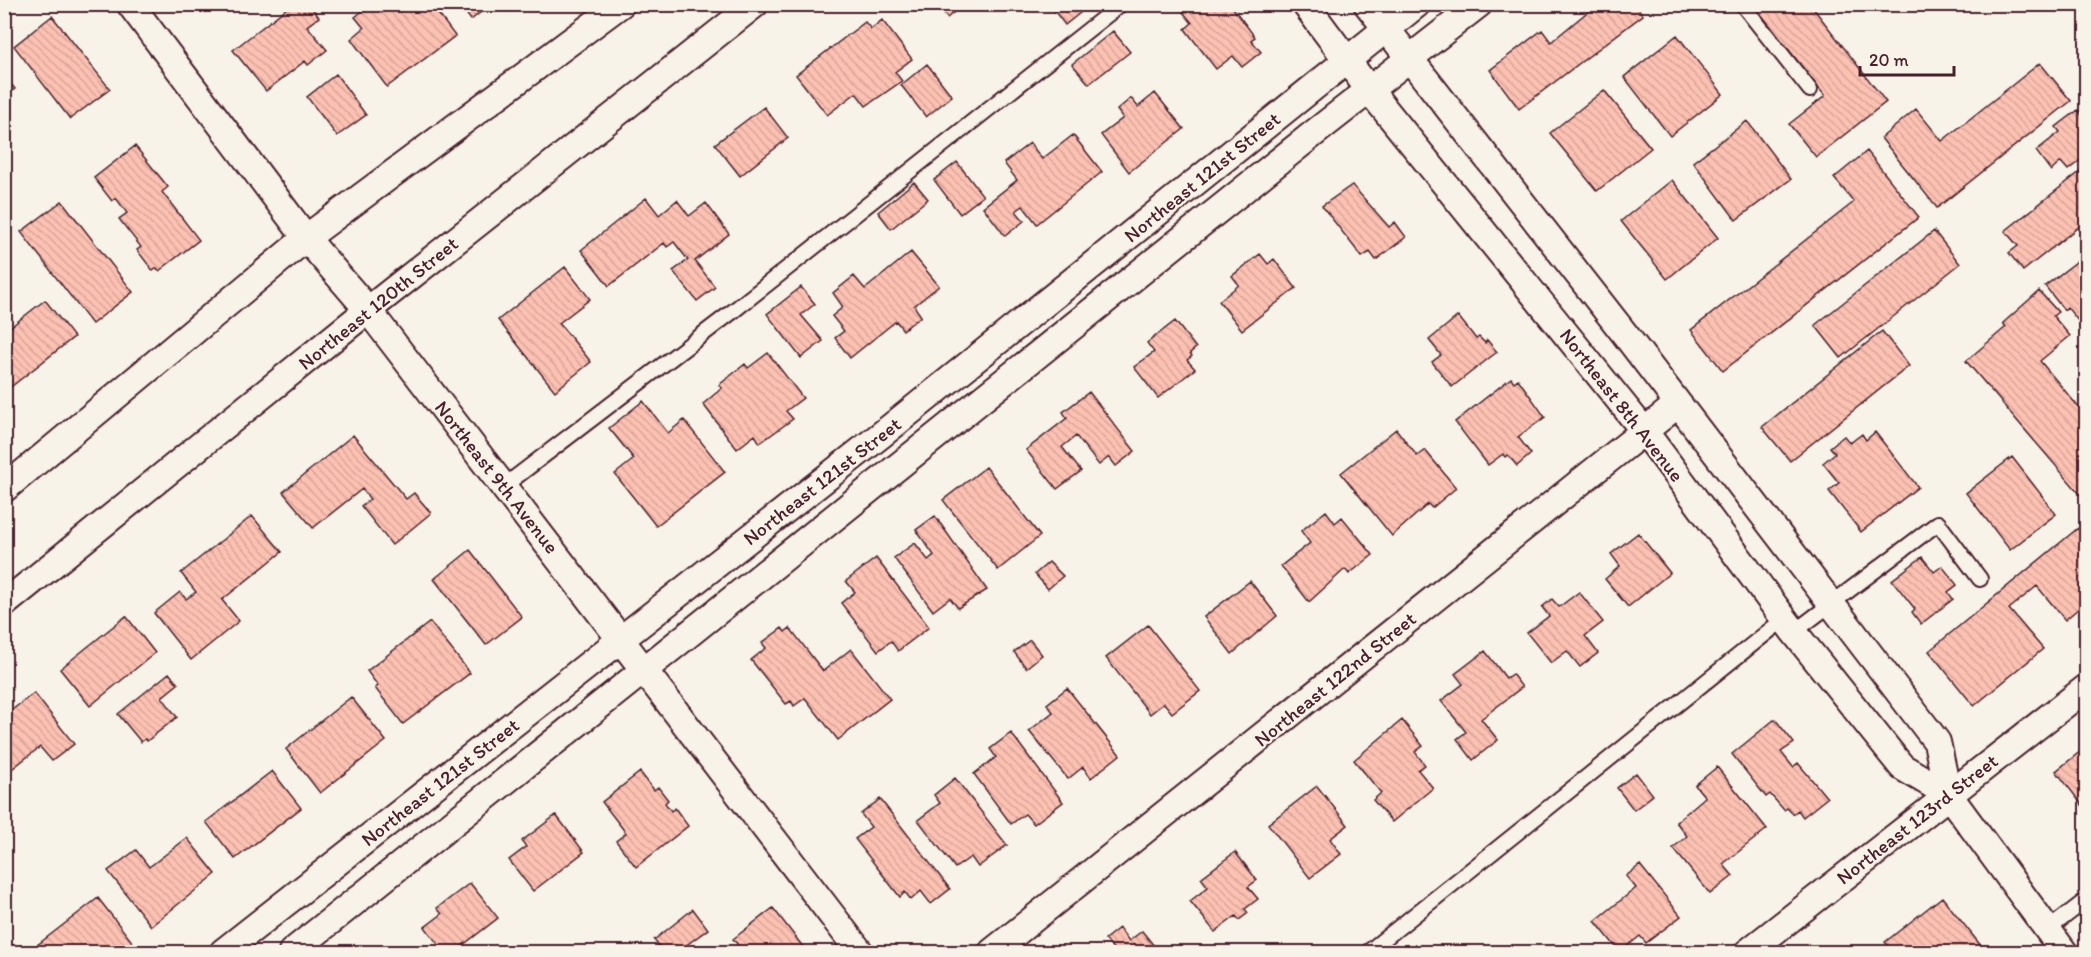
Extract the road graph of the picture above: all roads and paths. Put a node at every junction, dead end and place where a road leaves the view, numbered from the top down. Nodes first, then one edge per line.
1 (130, 4) edge
2 (621, 4) edge
3 (755, 4) edge
4 (1121, 4) edge
5 (1305, 4) edge
6 (1367, 4) edge
7 (1417, 4) edge
8 (1479, 4) edge
9 (1742, 4) edge
10 (1387, 28) junction
11 (1411, 58) junction
12 (1347, 60) junction
13 (1810, 90) dead end
14 (1370, 91) junction
15 (306, 238) junction
16 (368, 310) junction
17 (1678, 404) junction
18 (1645, 432) junction
19 (504, 486) junction
20 (4, 489) edge
21 (1980, 579) dead end
22 (4, 604) edge
23 (1832, 604) junction
24 (1789, 626) junction
25 (621, 638) junction
26 (644, 668) junction
27 (2086, 688) edge
28 (1948, 794) junction
29 (2086, 900) edge
30 (2046, 931) junction
31 (223, 952) edge
32 (292, 952) edge
33 (860, 952) edge
34 (992, 952) edge
35 (1368, 952) edge
36 (1748, 952) edge
37 (2064, 952) edge

1 - 15 street, Northeast 9th Avenue
2 - 15 street
3 - 16 street, Northeast 120th Street
4 - 19 lane
5 - 12 street, Northeast 8th Avenue
6 - 10 street, Northeast 8th Avenue
7 - 10 street, Northeast 121st Street
8 - 11 street, Northeast 121st Street
9 - 13 lane
10 - 11 street, Northeast 8th Avenue
10 - 12 street, Northeast 121st Street
11 - 14 street, Northeast 121st Street
11 - 17 street, Northeast 8th Avenue
12 - 14 street, Northeast 8th Avenue
12 - 25 street, Northeast 121st Street
14 - 18 street, Northeast 8th Avenue
14 - 26 street, Northeast 121st Street
15 - 16 street, Northeast 9th Avenue
15 - 20 street
16 - 19 street, Northeast 9th Avenue
16 - 22 street, Northeast 120th Street
17 - 18 street, Northeast 122nd Street
17 - 23 street, Northeast 8th Avenue
18 - 24 street, Northeast 8th Avenue
18 - 34 street, Northeast 122nd Street
19 - 25 street, Northeast 9th Avenue
21 - 23 lane
23 - 24 lane
23 - 28 street, Northeast 8th Avenue
24 - 28 street, Northeast 8th Avenue
24 - 35 lane
25 - 26 street, Northeast 9th Avenue
25 - 31 street, Northeast 121st Street
26 - 32 street, Northeast 121st Street
26 - 33 street, Northeast 9th Avenue
27 - 28 street, Northeast 123rd Street
28 - 30 street, Northeast 8th Avenue
28 - 36 street, Northeast 123rd Street
29 - 30 lane
30 - 37 street, Northeast 8th Avenue

